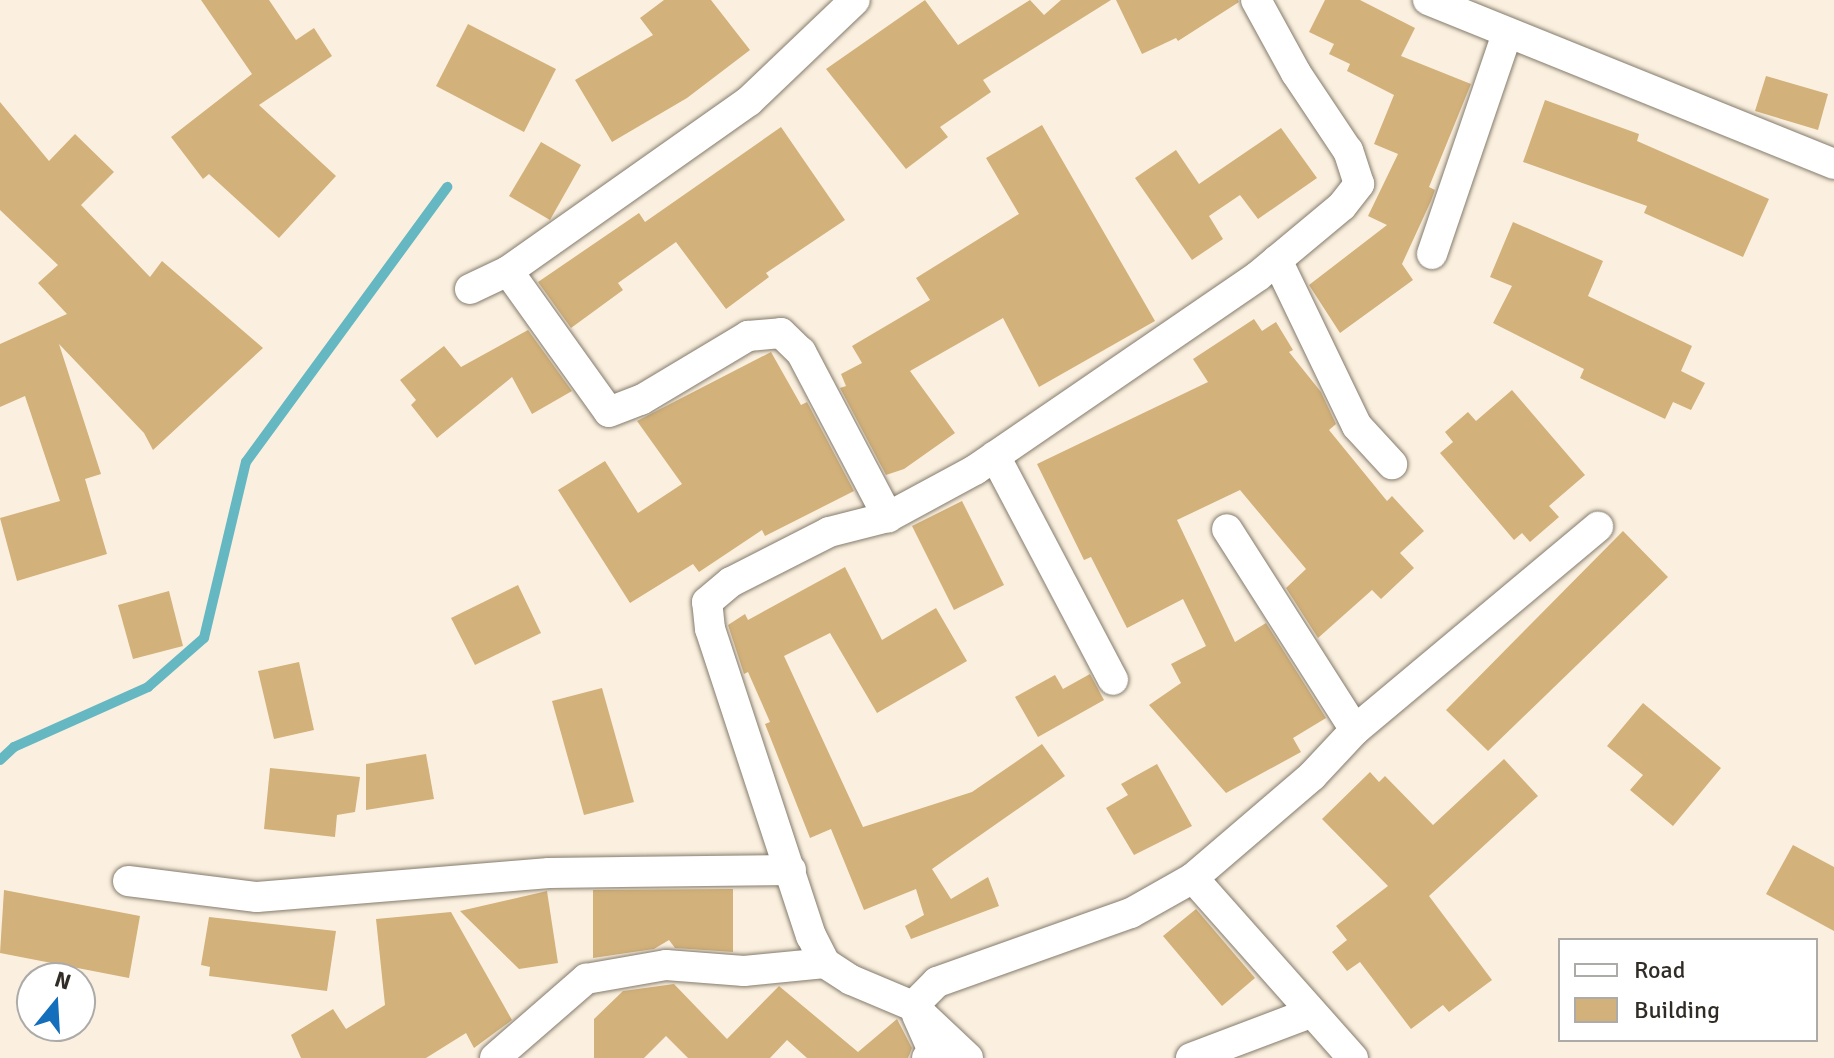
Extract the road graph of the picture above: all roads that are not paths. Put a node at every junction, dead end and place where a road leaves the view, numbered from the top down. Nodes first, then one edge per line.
1 (855, 0) edge
2 (1256, 0) edge
3 (1428, 0) edge
4 (1507, 34) junction
5 (1834, 164) edge
6 (1432, 254) dead end
7 (1277, 260) junction
8 (508, 271) junction
9 (470, 289) dead end
10 (995, 456) junction
11 (1392, 464) dead end
12 (888, 517) junction
13 (1598, 527) dead end
14 (1227, 529) dead end
15 (1113, 680) dead end
16 (1355, 730) junction
17 (791, 870) junction
18 (1193, 878) junction
19 (128, 881) dead end
20 (825, 963) junction
21 (913, 1006) junction
22 (1310, 1013) junction
23 (495, 1058) edge
24 (927, 1058) edge
25 (968, 1058) edge
26 (1191, 1058) edge
27 (1353, 1058) edge

1 - 8 street
2 - 7 street
3 - 4 street
4 - 5 street
4 - 6 street
7 - 10 street
7 - 11 street
8 - 9 street
8 - 12 street
10 - 12 street
10 - 15 street
12 - 17 street
13 - 16 street
14 - 16 street
16 - 18 street
17 - 19 street
17 - 20 street
18 - 21 street
18 - 22 street
20 - 21 street
20 - 23 street
21 - 24 street
21 - 25 street
22 - 26 street
22 - 27 street

